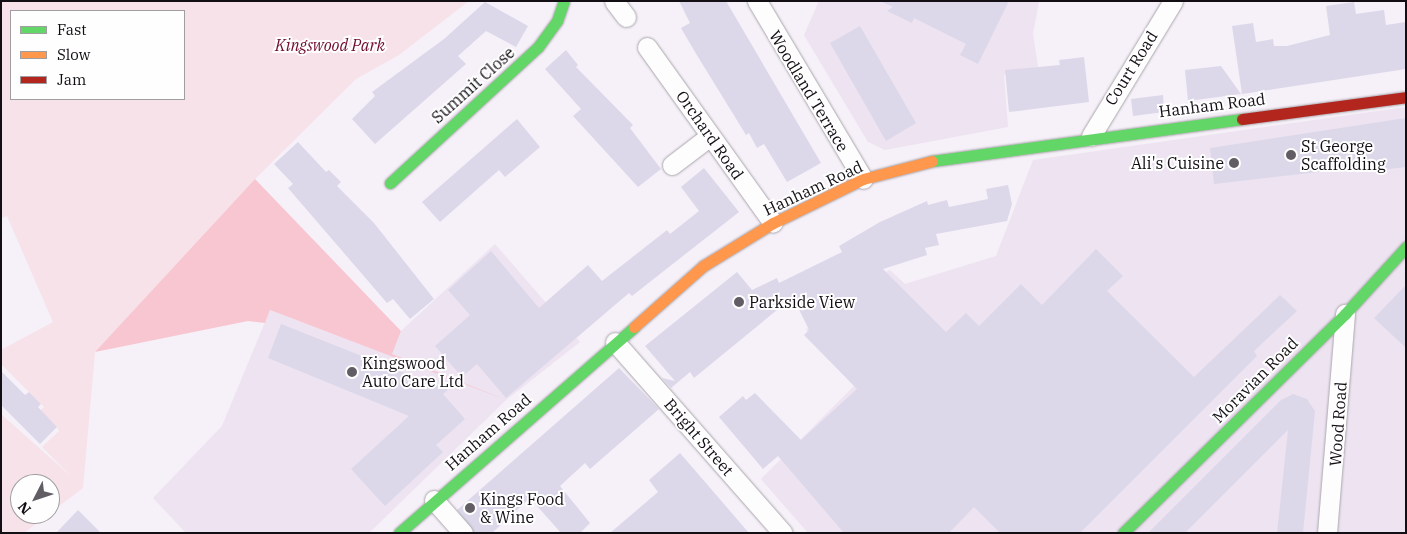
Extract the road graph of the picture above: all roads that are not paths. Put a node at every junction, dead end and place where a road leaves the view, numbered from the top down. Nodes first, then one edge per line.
1 (564, 1) edge
2 (614, 1) edge
3 (756, 1) edge
4 (1173, 1) edge
5 (626, 17) dead end
6 (647, 47) dead end
7 (1406, 97) edge
8 (710, 136) junction
9 (1091, 136) junction
10 (672, 165) dead end
11 (863, 180) junction
12 (390, 183) dead end
13 (773, 223) junction
14 (1406, 248) edge
15 (1345, 314) junction
16 (615, 342) junction
17 (434, 500) junction
18 (399, 533) edge
19 (464, 533) edge
20 (783, 533) edge
21 (1124, 533) edge
22 (1327, 533) edge

1 - 12 main road, Summit Close
2 - 5 street
3 - 11 street, Woodland Terrace
4 - 9 street, Court Road
6 - 8 street, Orchard Road
7 - 9 main road, Hanham Road
8 - 10 street
8 - 13 street, Orchard Road
9 - 11 main road, Hanham Road
11 - 13 main road, Hanham Road
13 - 16 main road, Hanham Road
14 - 15 main road, Moravian Road
15 - 21 main road, Moravian Road
15 - 22 street, Wood Road
16 - 17 main road, Hanham Road
16 - 20 street, Bright Street
17 - 18 main road, Hanham Road
17 - 19 street

